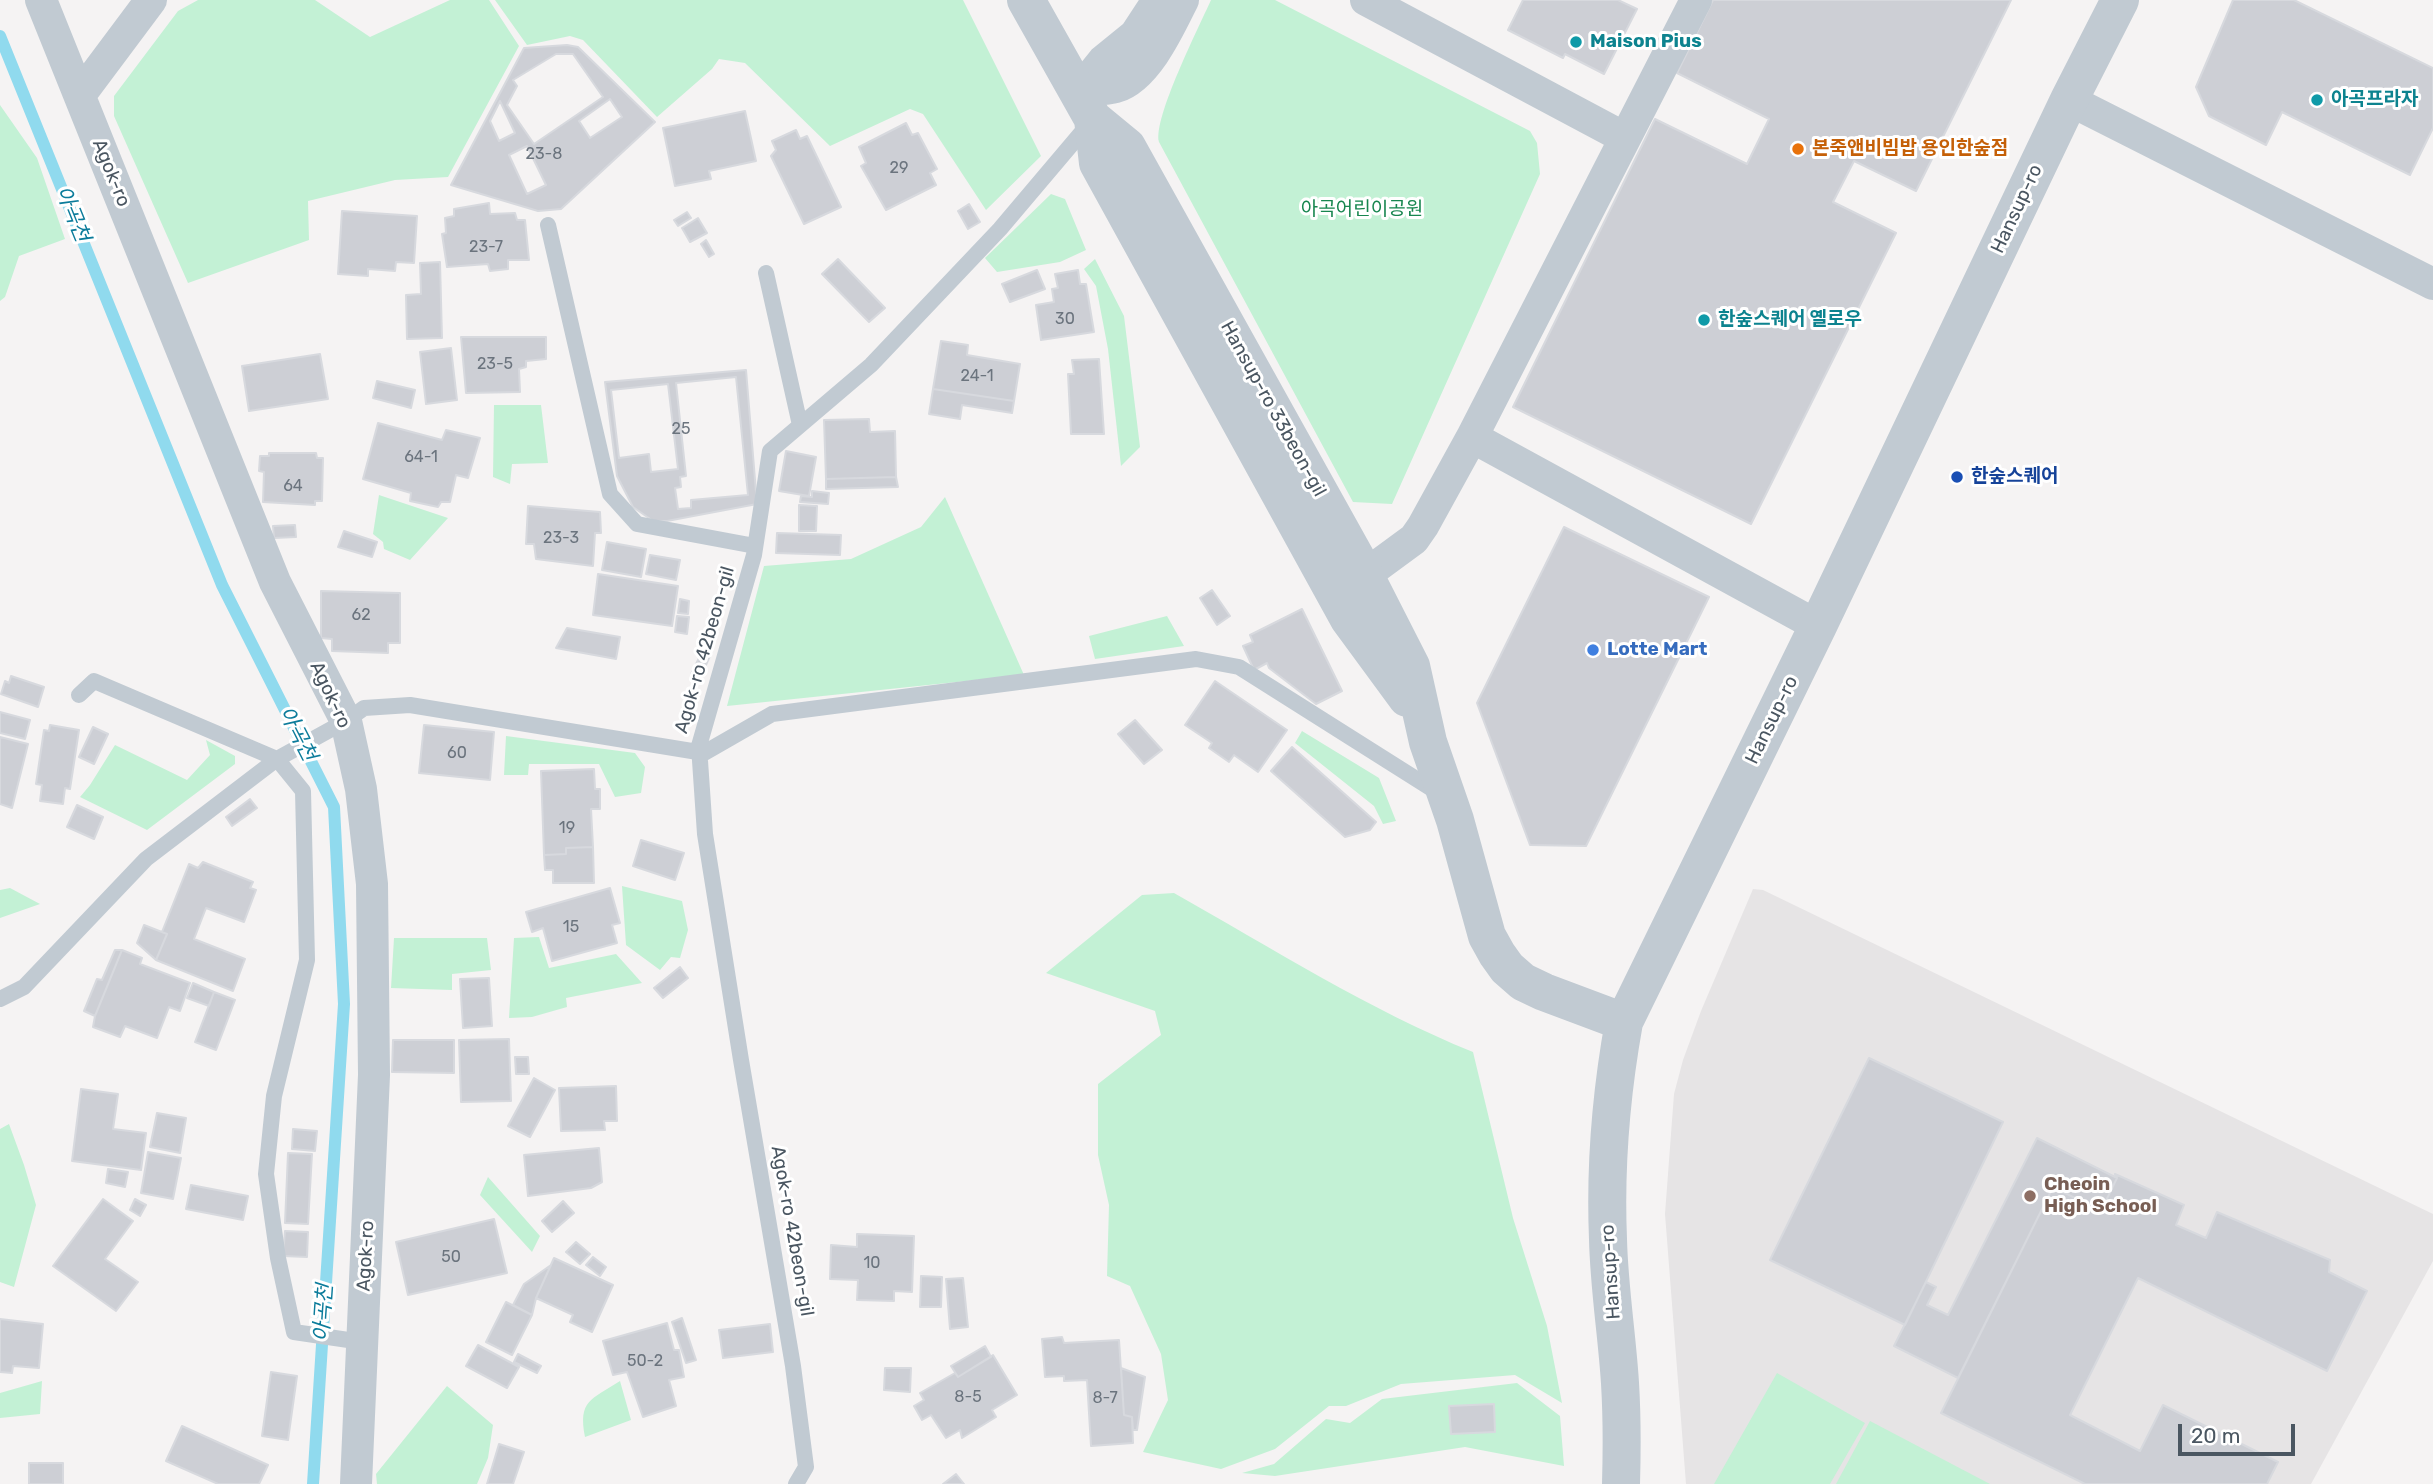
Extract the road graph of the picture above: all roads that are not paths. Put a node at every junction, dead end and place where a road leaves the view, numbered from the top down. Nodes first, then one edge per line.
1 (41, 0) edge
2 (151, 0) edge
3 (1026, 0) edge
4 (1158, 0) edge
5 (1183, 0) edge
6 (1366, 0) edge
7 (1696, 0) edge
8 (2120, 0) edge
9 (80, 96) junction
10 (2069, 100) junction
11 (1085, 106) junction
12 (1625, 138) junction
13 (548, 225) dead end
14 (765, 273) dead end
15 (2433, 284) edge
16 (800, 425) junction
17 (1472, 437) junction
18 (755, 546) junction
19 (1365, 575) junction
20 (1818, 626) junction
21 (79, 695) dead end
22 (1421, 716) junction
23 (346, 721) junction
24 (699, 752) junction
25 (277, 759) junction
26 (1448, 799) junction
27 (0, 999) edge
28 (1624, 1022) junction
29 (362, 1342) junction
30 (356, 1484) edge
31 (796, 1484) edge
32 (1621, 1484) edge

1 - 9 street, Agok-ro
2 - 9 street
3 - 11 street, Hansup-ro 33beon-gil
4 - 11 street
5 - 11 street
6 - 12 street
7 - 12 street
8 - 10 street, Hansup-ro
9 - 23 street, Agok-ro
10 - 15 street
10 - 20 street, Hansup-ro
11 - 16 lane, Agok-ro 42beon-gil
11 - 19 street, Hansup-ro 33beon-gil
11 - 22 street, Hansup-ro 33beon-gil
12 - 17 street
13 - 18 lane
14 - 16 lane
16 - 18 lane, Agok-ro 42beon-gil
17 - 19 street
17 - 20 street
18 - 24 lane, Agok-ro 42beon-gil
19 - 22 street, Hansup-ro 33beon-gil
20 - 28 street, Hansup-ro
21 - 25 lane
22 - 26 street, Hansup-ro 33beon-gil
23 - 24 lane
23 - 25 lane
23 - 29 street, Agok-ro
24 - 26 lane
24 - 31 lane, Agok-ro 42beon-gil
25 - 27 lane
25 - 29 lane
26 - 28 street, Hansup-ro 33beon-gil
28 - 32 street, Hansup-ro
29 - 30 street, Agok-ro

